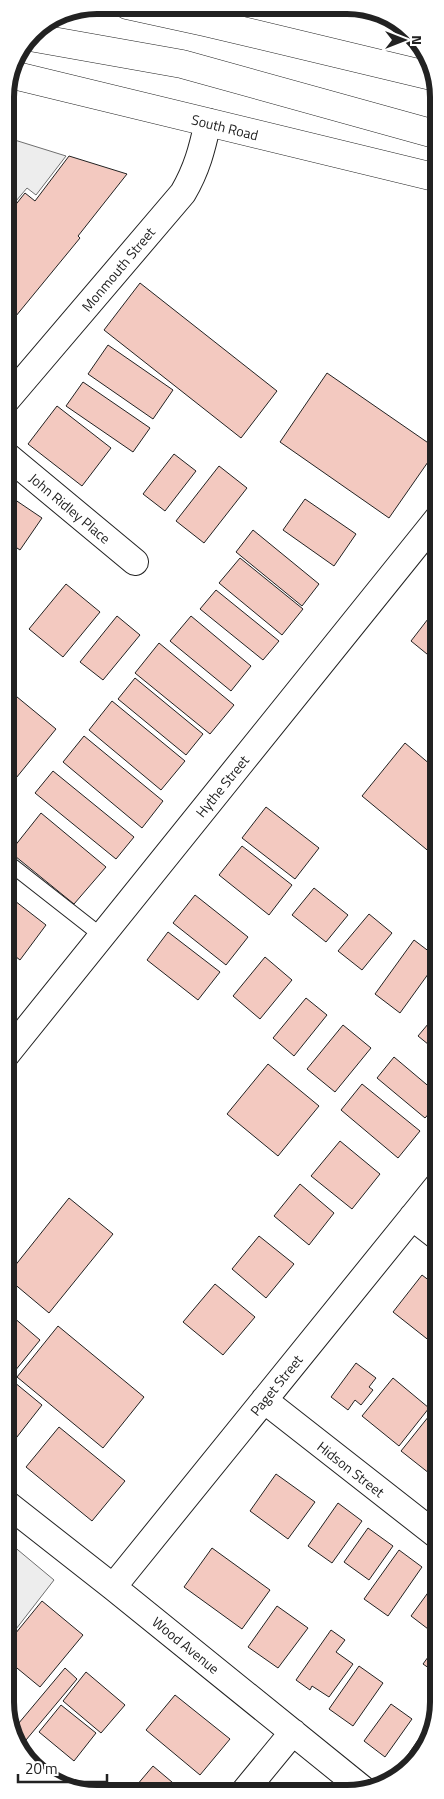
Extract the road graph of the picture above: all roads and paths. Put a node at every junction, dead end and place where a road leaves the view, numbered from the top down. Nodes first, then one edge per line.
1 (168, 14) edge
2 (39, 38) edge
3 (427, 75) edge
4 (17, 76) edge
5 (208, 122) junction
6 (430, 133) edge
7 (430, 176) edge
8 (14, 391) edge
9 (14, 461) edge
10 (430, 528) edge
11 (135, 562) dead end
12 (14, 866) edge
13 (102, 936) junction
14 (14, 1045) edge
15 (430, 1195) edge
16 (412, 1217) junction
17 (430, 1231) edge
18 (264, 1400) junction
19 (14, 1508) edge
20 (430, 1530) edge
21 (113, 1587) junction
22 (293, 1732) junction
23 (250, 1785) edge
24 (358, 1785) edge

1 - 3 main road
2 - 6 main road
4 - 5 main road, South Road
5 - 7 main road, South Road
5 - 8 street, Monmouth Street
9 - 11 street, John Ridley Place
10 - 13 street, Hythe Street
12 - 13 lane
13 - 14 street, Hythe Street
15 - 16 street, Paget Street
16 - 17 street
16 - 18 street, Paget Street
18 - 20 street, Hidson Street
18 - 21 street, Paget Street
19 - 21 street, Wood Avenue
21 - 22 street, Wood Avenue
22 - 23 street
22 - 24 street, Wood Avenue

